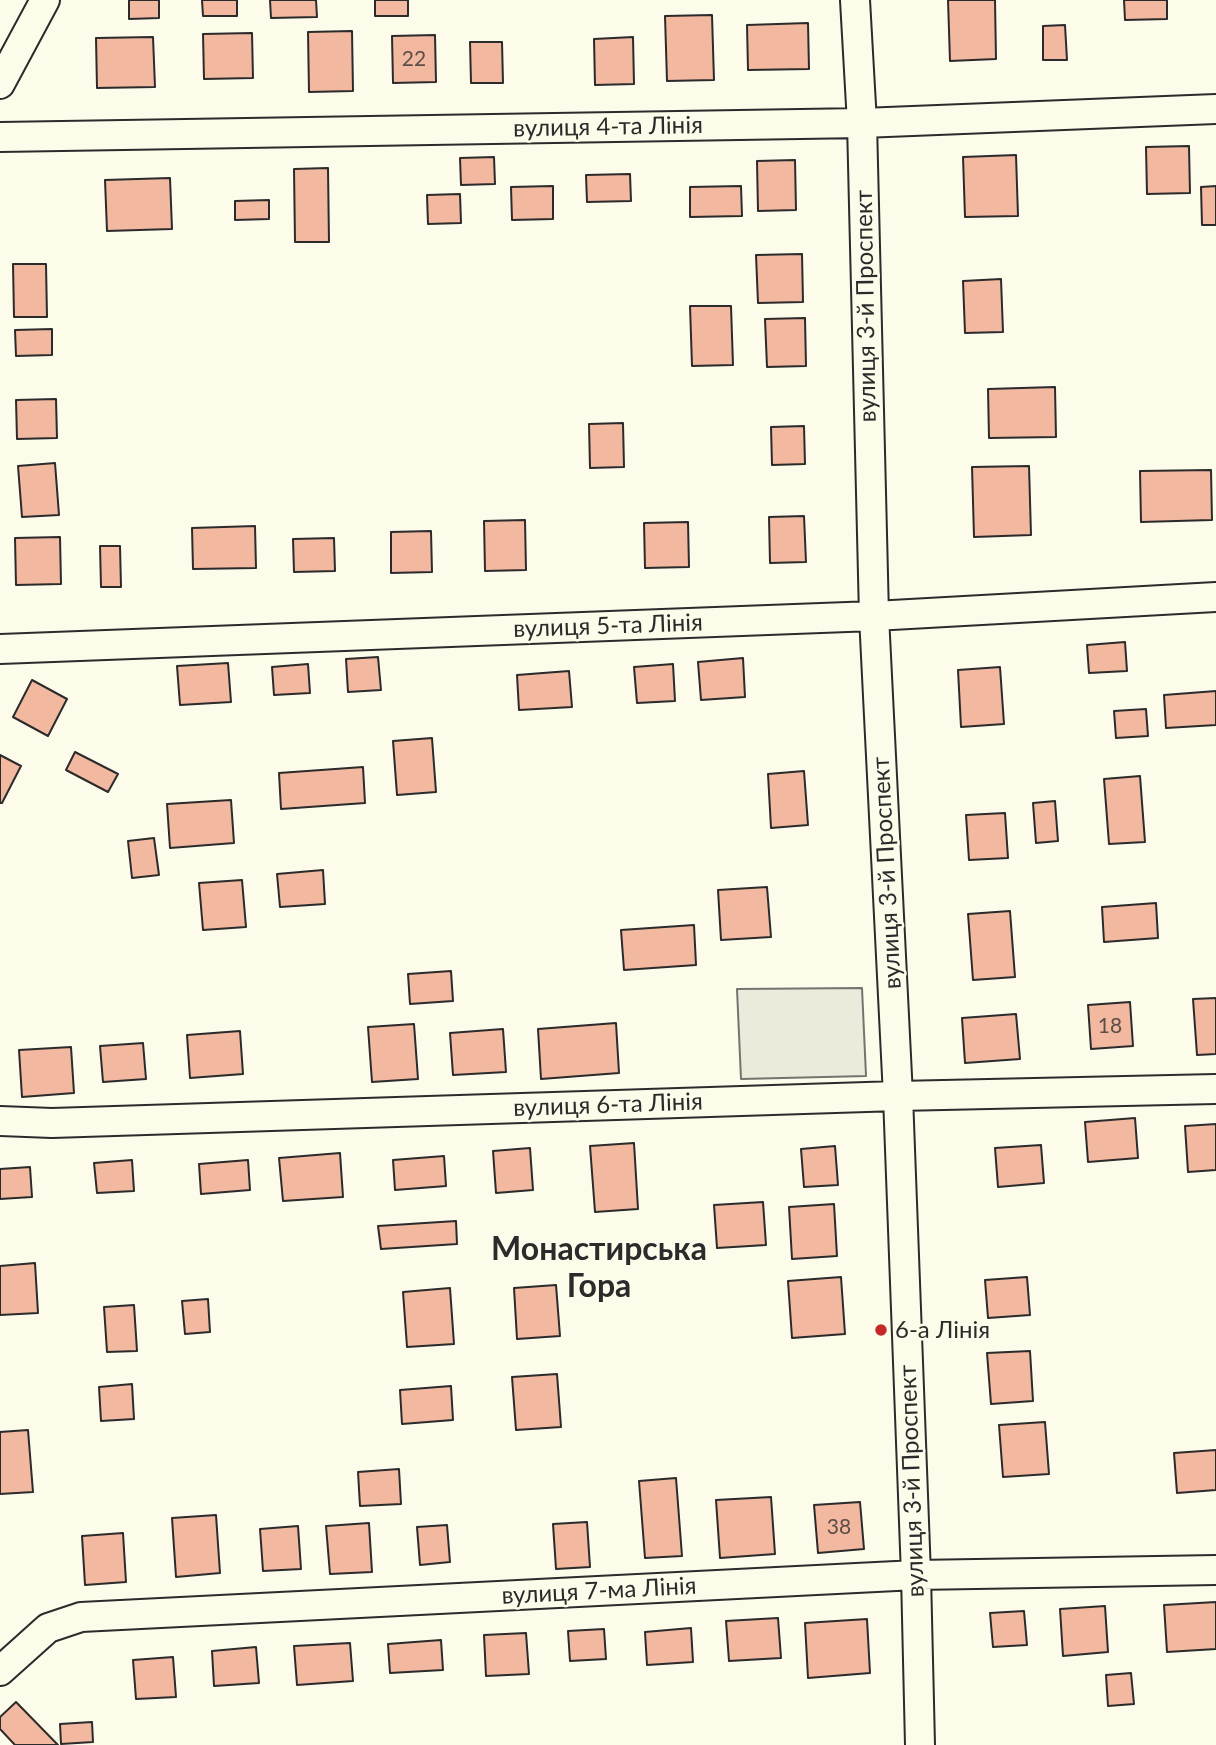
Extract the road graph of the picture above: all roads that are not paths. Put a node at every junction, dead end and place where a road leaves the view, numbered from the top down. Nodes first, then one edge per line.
1 (45, 0) edge
2 (855, 0) edge
3 (0, 84) edge
4 (1216, 108) edge
5 (862, 122) junction
6 (0, 137) edge
7 (1216, 597) edge
8 (874, 616) junction
9 (0, 649) edge
10 (1216, 1089) edge
11 (898, 1096) junction
12 (0, 1121) edge
13 (1216, 1570) edge
14 (916, 1575) junction
15 (0, 1671) edge
16 (920, 1745) edge

1 - 3 street
2 - 5 street, вулиця 3-й Проспект
4 - 5 street, вулиця 4-та Лінія
5 - 6 street, вулиця 4-та Лінія
5 - 8 street, вулиця 3-й Проспект
7 - 8 street, вулиця 5-та Лінія
8 - 9 street, вулиця 5-та Лінія
8 - 11 street, вулиця 3-й Проспект
10 - 11 street, вулиця 6-та Лінія
11 - 12 street, вулиця 6-та Лінія
11 - 14 street, вулиця 3-й Проспект
13 - 14 street, вулиця 7-ма Лінія
14 - 15 street, вулиця 7-ма Лінія
14 - 16 street, вулиця 3-й Проспект

